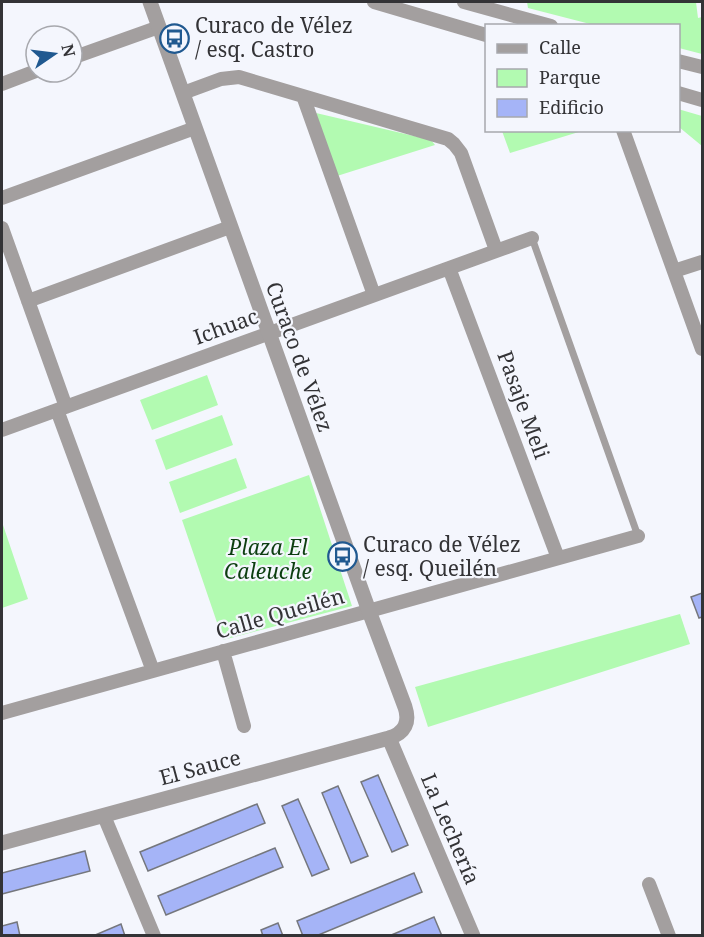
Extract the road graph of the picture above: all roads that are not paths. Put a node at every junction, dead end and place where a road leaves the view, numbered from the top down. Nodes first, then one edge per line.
1 (150, 2) edge
2 (374, 2) edge
3 (464, 2) edge
4 (507, 8) edge
5 (546, 24) edge
6 (159, 27) junction
7 (485, 35) edge
8 (84, 54) edge
9 (680, 62) edge
10 (702, 67) edge
11 (24, 76) edge
12 (2, 84) edge
13 (183, 93) junction
14 (680, 94) edge
15 (303, 96) junction
16 (702, 100) edge
17 (195, 128) junction
18 (624, 132) edge
19 (2, 198) edge
20 (230, 227) junction
21 (2, 228) edge
22 (532, 238) joint
23 (496, 250) junction
24 (702, 262) edge
25 (449, 268) junction
26 (674, 270) junction
27 (374, 295) junction
28 (28, 301) junction
29 (268, 333) junction
30 (702, 347) edge
31 (62, 409) junction
32 (2, 430) edge
33 (638, 536) joint
34 (558, 558) junction
35 (369, 611) junction
36 (222, 651) junction
37 (153, 671) junction
38 (2, 713) edge
39 (244, 726) dead end
40 (405, 726) joint
41 (390, 738) junction
42 (104, 816) junction
43 (2, 843) edge
44 (648, 884) dead end
45 (154, 936) edge
46 (473, 936) edge
47 (669, 936) edge

1 - 6 street, Curaco de Vélez
2 - 7 street
3 - 4 street
4 - 5 street
6 - 8 street
6 - 13 street, Curaco de Vélez
9 - 10 street
11 - 12 street
13 - 15 street
13 - 17 street, Curaco de Vélez
14 - 16 street
15 - 23 street
15 - 27 street
17 - 19 street
17 - 20 street, Curaco de Vélez
18 - 26 street
20 - 28 street
20 - 29 street, Curaco de Vélez
21 - 28 street
22 - 23 street, Ichuac
22 - 33 lane
23 - 25 street, Ichuac
24 - 26 street
25 - 27 street, Ichuac
25 - 34 street, Pasaje Meli
26 - 30 street
27 - 29 street, Ichuac
28 - 31 street
29 - 31 street, Ichuac
29 - 35 street, Curaco de Vélez
31 - 32 street, Ichuac
31 - 37 street
33 - 34 street, Calle Queilén
34 - 35 street, Calle Queilén
35 - 36 street, Calle Queilén
35 - 40 street, Curaco de Vélez
36 - 37 street, Calle Queilén
36 - 39 street
37 - 38 street, Calle Queilén
40 - 41 street, El Sauce
41 - 42 street, El Sauce
41 - 46 street, La Lechería
42 - 43 street, El Sauce
42 - 45 street
44 - 47 street

